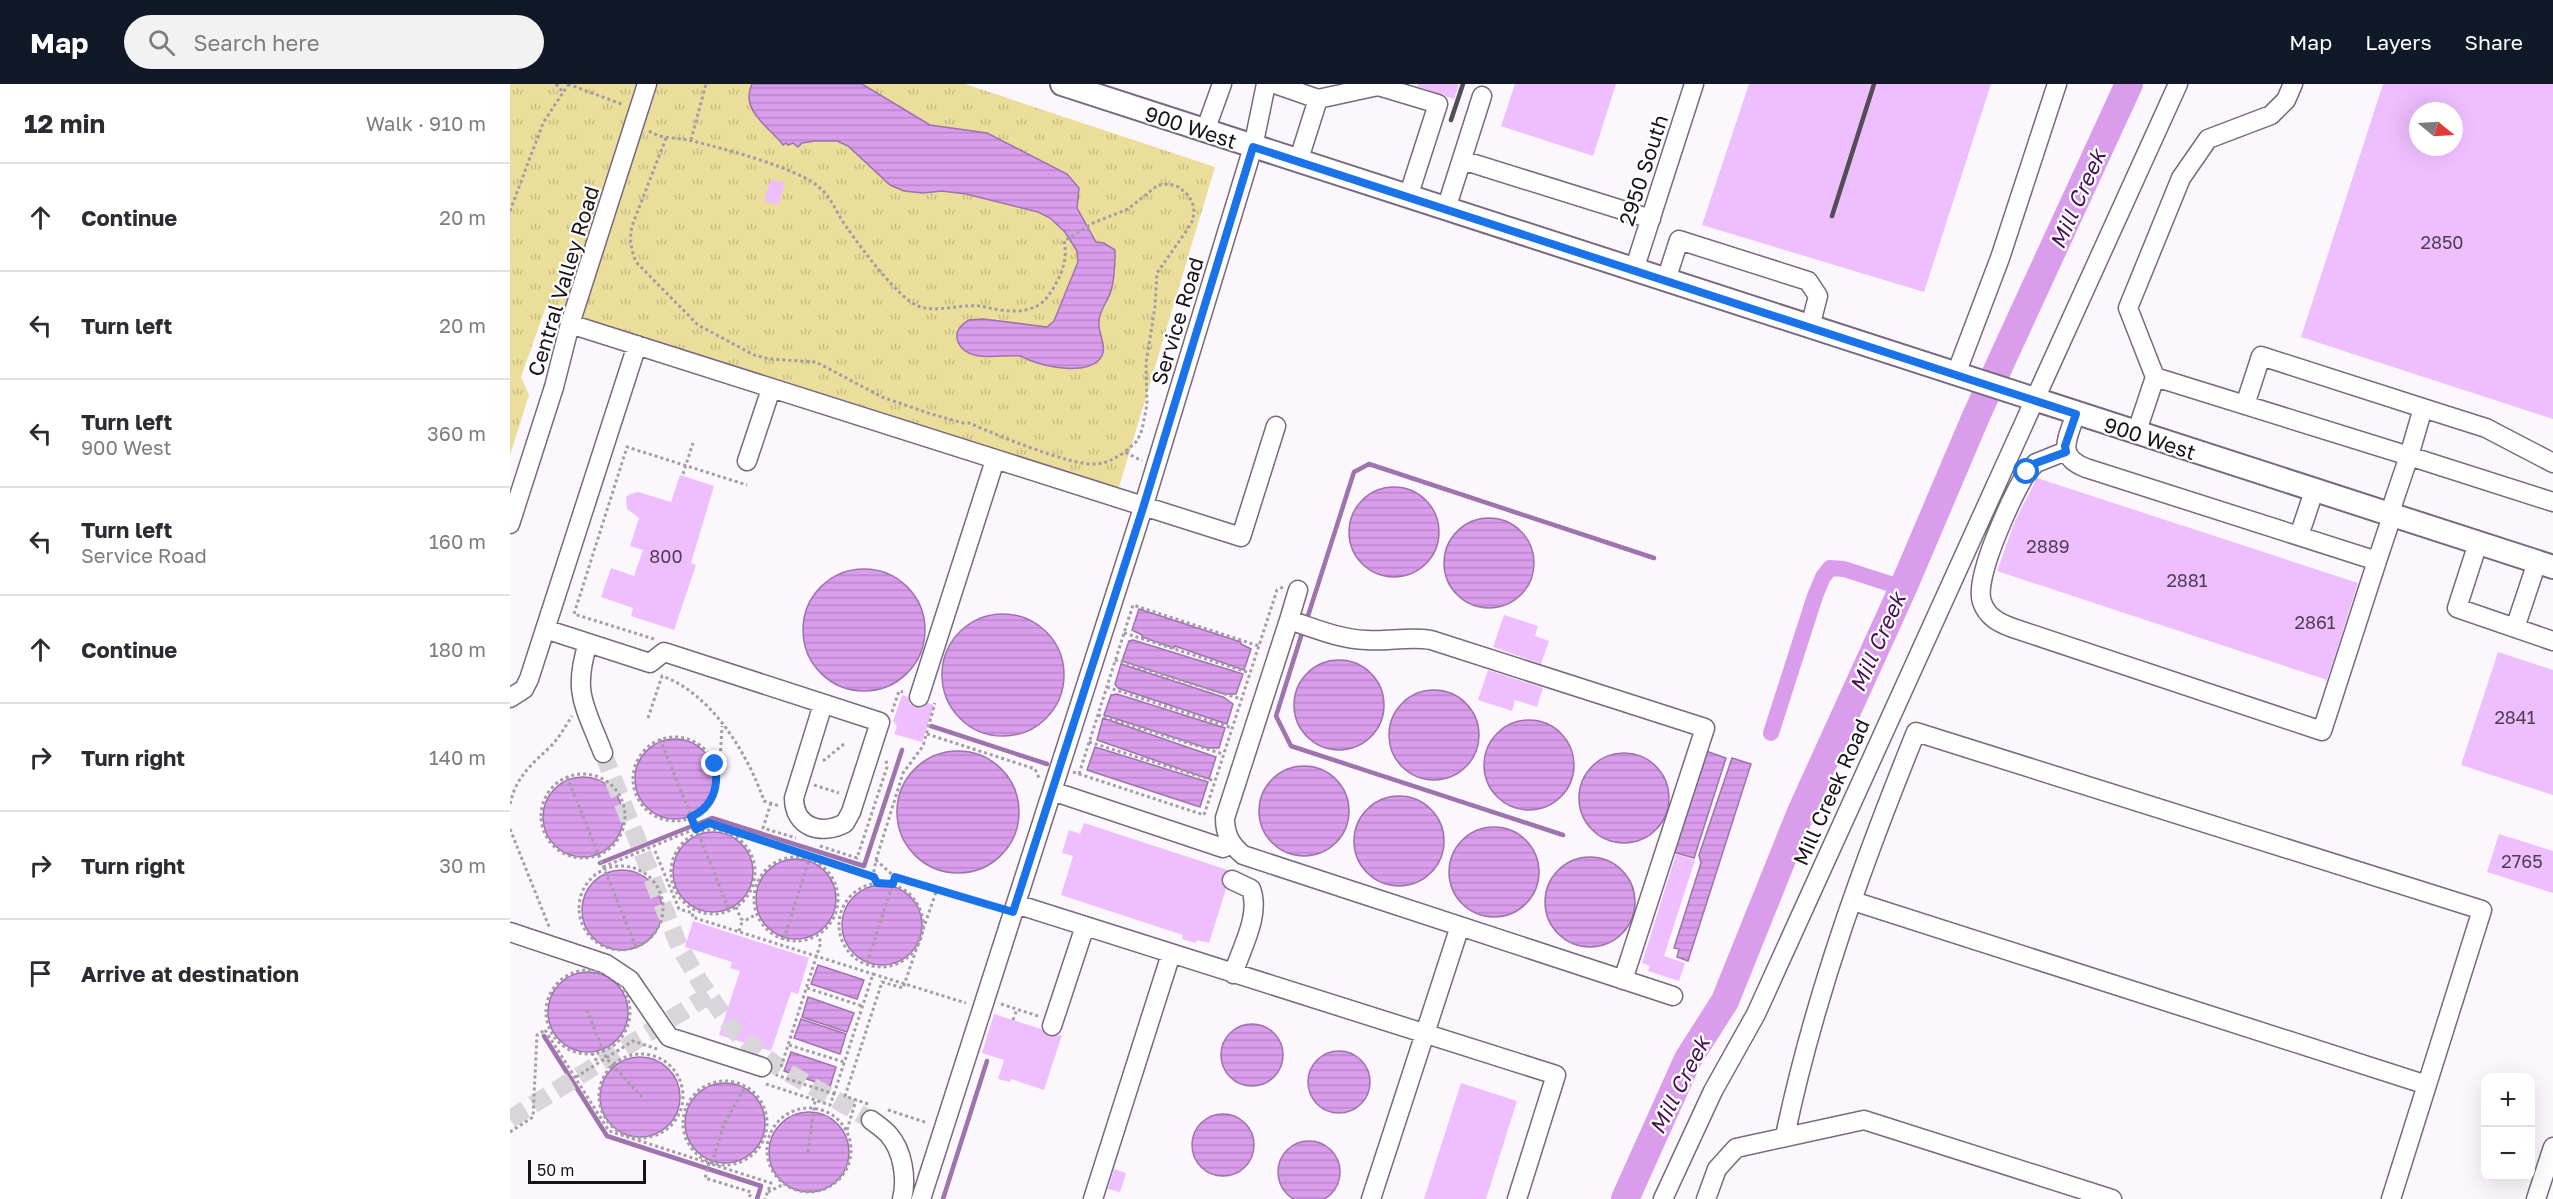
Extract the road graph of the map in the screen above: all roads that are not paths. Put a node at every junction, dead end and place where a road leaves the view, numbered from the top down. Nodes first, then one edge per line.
1 (646, 84) edge
2 (1062, 84) edge
3 (1222, 84) edge
4 (1266, 84) edge
5 (1275, 84) edge
6 (1694, 84) edge
7 (2057, 84) edge
8 (2178, 84) edge
9 (2293, 84) edge
10 (1482, 96) dead end
11 (1318, 99) junction
12 (1204, 131) junction
13 (1253, 147) junction
14 (1462, 160) junction
15 (1298, 162) junction
16 (1408, 197) junction
17 (1446, 209) junction
18 (1650, 219) junction
19 (1634, 270) junction
20 (1666, 280) junction
21 (570, 324) junction
22 (1810, 327) junction
23 (637, 345) junction
24 (1966, 377) junction
25 (2155, 377) junction
26 (771, 389) junction
27 (2035, 400) junction
28 (2245, 405) junction
29 (2423, 408) junction
30 (2076, 414) junction
31 (1276, 426) dead end
32 (2136, 434) junction
33 (2066, 452) junction
34 (2409, 456) junction
35 (995, 460) junction
36 (747, 461) dead end
37 (2553, 463) edge
38 (2314, 490) junction
39 (2553, 502) edge
40 (1143, 508) junction
41 (2391, 515) junction
42 (510, 524) edge
43 (2299, 536) junction
44 (2478, 543) junction
45 (2377, 561) junction
46 (2545, 565) edge
47 (1298, 590) road end
48 (1299, 623) junction
49 (2515, 628) junction
50 (546, 629) junction
51 (2553, 641) edge
52 (588, 643) junction
53 (919, 697) road end
54 (510, 698) edge
55 (823, 704) junction
56 (603, 753) tunnel mouth
57 (1052, 791) junction
58 (1232, 844) junction
59 (1232, 880) dead end
60 (1853, 901) junction
61 (1015, 908) junction
62 (1085, 926) junction
63 (1460, 926) junction
64 (510, 932) edge
65 (1171, 954) junction
66 (1233, 974) junction
67 (1623, 980) junction
68 (1673, 996) dead end
69 (1053, 1024) road end
70 (1423, 1034) junction
71 (762, 1067) dead end
72 (2427, 1085) junction
73 (871, 1120) tunnel mouth
74 (1785, 1136) junction
75 (2553, 1147) edge
76 (902, 1199) edge
77 (921, 1199) edge
78 (1093, 1199) edge
79 (1371, 1199) edge
80 (1516, 1199) edge
81 (1663, 1199) edge
82 (1706, 1199) edge
83 (2112, 1199) edge
84 (2391, 1199) edge
85 (2536, 1199) edge

1 - 21 street, Central Valley Road
2 - 12 main road, 900 West
3 - 12 street
4 - 13 street, Service Road
5 - 11 street
6 - 18 street, 2950 South
7 - 24 street
8 - 27 street, Mill Creek Road
9 - 25 street
10 - 14 street
11 - 15 street
11 - 16 street
12 - 13 main road, 900 West
13 - 15 main road, 900 West
13 - 40 street, Service Road
14 - 17 street
14 - 18 street
15 - 16 main road, 900 West
16 - 17 main road, 900 West
17 - 19 main road, 900 West
18 - 19 street, 2950 South
19 - 20 main road, 900 West
20 - 22 main road, 900 West
20 - 22 street
21 - 23 street
21 - 42 street, Central Valley Road
22 - 24 main road, 900 West
23 - 26 street
23 - 50 street
24 - 27 main road, 900 West
25 - 28 street
25 - 32 street
26 - 35 street
26 - 36 street
27 - 30 main road, 900 West
27 - 81 street, Mill Creek Road
28 - 29 street
28 - 34 street
29 - 34 street
29 - 37 street
30 - 32 main road, 900 West
30 - 33 street
31 - 40 street
32 - 38 main road, 900 West
33 - 43 street
33 - 45 street
34 - 39 street
34 - 41 street
35 - 40 street
35 - 53 street
38 - 41 main road, 900 West
38 - 43 street
40 - 57 street, Service Road
41 - 44 main road, 900 West
41 - 45 street
43 - 45 street
44 - 46 main road, 900 West
44 - 49 street
46 - 49 street
47 - 48 street
48 - 58 street
48 - 67 street
49 - 51 street
50 - 52 street
50 - 54 street
52 - 55 street
52 - 56 street
55 - 55 street
57 - 58 street
57 - 61 street, Service Road
58 - 63 street
59 - 66 street
60 - 72 street
60 - 72 street
60 - 74 street
61 - 62 street
61 - 77 street, Service Road
62 - 65 street
62 - 69 street
63 - 67 street
63 - 70 street
64 - 71 street
65 - 66 street
65 - 78 street
66 - 70 street
67 - 68 street
70 - 79 street
70 - 80 street
72 - 84 street
73 - 76 street
74 - 82 street
74 - 83 street
75 - 85 street

